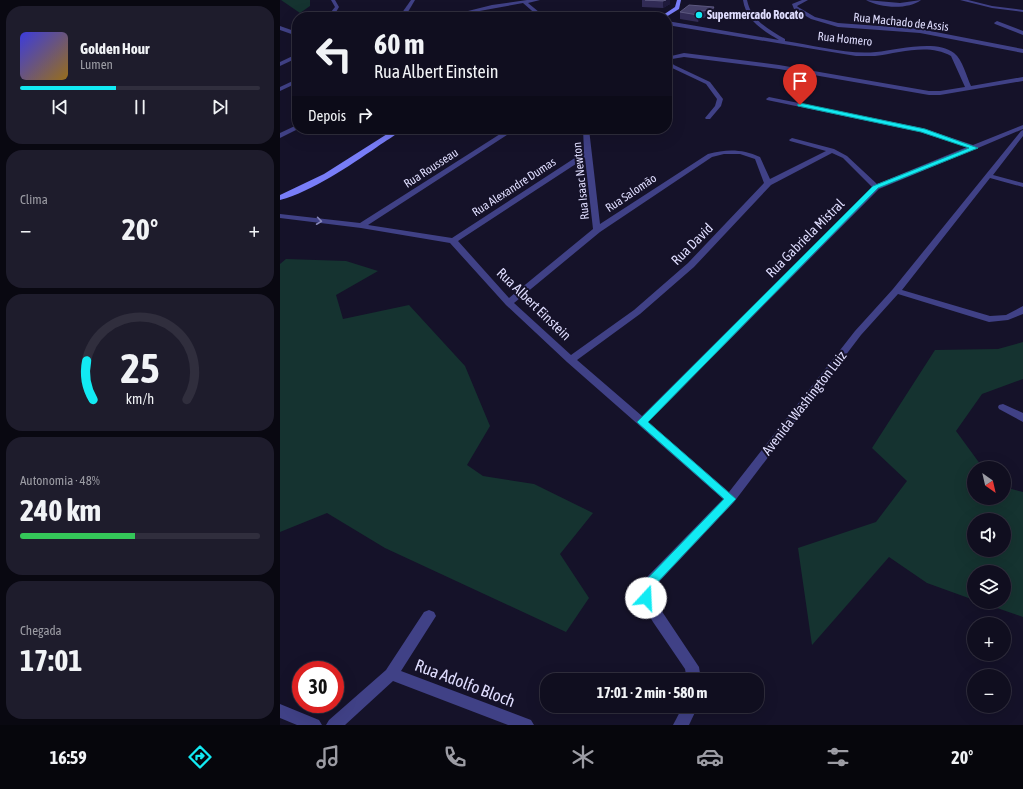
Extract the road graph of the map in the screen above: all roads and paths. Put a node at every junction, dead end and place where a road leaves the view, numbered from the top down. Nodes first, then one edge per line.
1 (333, 0) edge
2 (413, 0) edge
3 (538, 0) edge
4 (679, 0) edge
5 (745, 0) edge
6 (806, 0) edge
7 (868, 0) edge
8 (919, 0) edge
9 (962, 0) edge
10 (524, 2) junction
11 (1023, 11) edge
12 (333, 12) edge
13 (405, 12) edge
14 (471, 12) edge
15 (536, 12) edge
16 (671, 12) edge
17 (997, 23) dead end
18 (672, 24) edge
19 (280, 28) edge
20 (292, 32) edge
21 (1023, 33) edge
22 (786, 42) junction
23 (1023, 51) edge
24 (292, 58) edge
25 (672, 58) edge
26 (280, 64) edge
27 (672, 66) edge
28 (1023, 79) edge
29 (292, 83) edge
30 (969, 88) junction
31 (280, 89) edge
32 (769, 99) dead end
33 (708, 118) dead end
34 (1023, 127) edge
35 (292, 130) edge
36 (1023, 132) edge
37 (392, 134) edge
38 (505, 134) edge
39 (586, 134) edge
40 (280, 136) edge
41 (792, 140) dead end
42 (975, 148) junction
43 (832, 150) junction
44 (588, 154) junction
45 (989, 176) junction
46 (768, 183) junction
47 (1023, 185) edge
48 (876, 187) junction
49 (280, 198) edge
50 (280, 216) edge
51 (361, 226) junction
52 (597, 230) junction
53 (453, 241) junction
54 (896, 291) junction
55 (509, 303) junction
56 (1023, 309) edge
57 (571, 360) junction
58 (1003, 407) dead end
59 (1023, 418) edge
60 (642, 422) junction
61 (730, 499) junction
62 (429, 616) dead end
63 (693, 673) edge
64 (391, 674) junction
65 (280, 711) edge
66 (687, 713) edge
67 (314, 725) edge
68 (334, 725) edge
69 (526, 725) edge
70 (681, 725) edge

1 - 12 street
2 - 13 street
3 - 10 street
4 - 16 main road
5 - 22 street
6 - 23 street, Rua Machado de Assis
7 - 8 street
9 - 11 street
10 - 14 street
10 - 15 street
17 - 21 street
18 - 22 street, Rua Homero
19 - 20 street
22 - 30 street, Rua Homero
24 - 26 street
25 - 30 street
27 - 33 street
28 - 30 street
29 - 31 street
32 - 42 street
34 - 42 street, Rua Gabriela Mistral
35 - 40 street
36 - 45 street, Avenida Washington Luiz
37 - 49 main road
38 - 51 street, Rua Rousseau
39 - 44 street, Rua Isaac Newton
41 - 43 street
42 - 48 street, Rua Gabriela Mistral
43 - 46 street, Rua David
43 - 48 street
44 - 52 street, Rua Isaac Newton
44 - 53 street, Rua Alexandre Dumas
45 - 47 street
45 - 54 street, Avenida Washington Luiz
46 - 52 street, Rua Salomão
46 - 57 street, Rua David
48 - 60 street, Rua Gabriela Mistral
50 -> 51 street
51 - 53 street
52 - 55 street, Rua Salomão
53 - 55 street, Rua Albert Einstein
54 - 56 street
54 - 61 street, Avenida Washington Luiz
55 - 57 street, Rua Albert Einstein
57 - 60 street, Rua Albert Einstein
58 - 59 street
60 - 61 street, Rua Albert Einstein
61 - 63 street, Avenida Washington Luiz
62 - 64 street
64 - 68 street
64 - 69 street, Rua Adolfo Bloch
65 - 67 street
66 - 70 street

